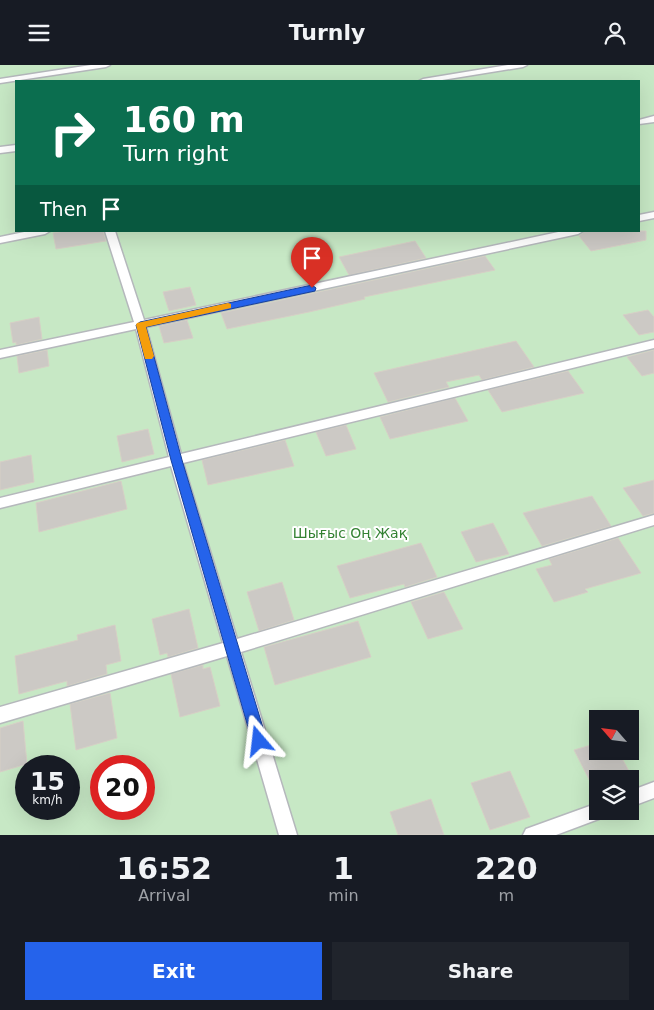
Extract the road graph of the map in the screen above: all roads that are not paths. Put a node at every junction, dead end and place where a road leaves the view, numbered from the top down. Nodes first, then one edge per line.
1 (106, 65) edge
2 (523, 65) edge
3 (63, 68) edge
4 (67, 80) edge
5 (429, 80) edge
6 (0, 81) edge
7 (654, 119) edge
8 (640, 122) edge
9 (15, 148) edge
10 (0, 151) edge
11 (654, 215) edge
12 (640, 218) edge
13 (39, 232) edge
14 (110, 232) edge
15 (573, 232) edge
16 (0, 239) edge
17 (140, 325) junction
18 (654, 344) edge
19 (0, 355) edge
20 (176, 460) junction
21 (0, 503) edge
22 (654, 520) edge
23 (231, 648) junction
24 (0, 715) edge
25 (654, 790) edge
26 (639, 796) edge
27 (589, 814) edge
28 (288, 835) edge
29 (532, 835) edge

1 - 3 lane
2 - 5 lane
3 - 4 lane
3 - 6 lane
7 - 8 lane
9 - 10 lane
11 - 12 lane
13 - 16 lane
14 - 17 lane
15 - 17 lane
17 - 19 lane
17 - 20 lane
18 - 20 lane
20 - 21 lane
20 - 23 lane
22 - 23 lane
23 - 24 lane
23 - 28 lane
25 - 26 lane
27 - 29 lane

